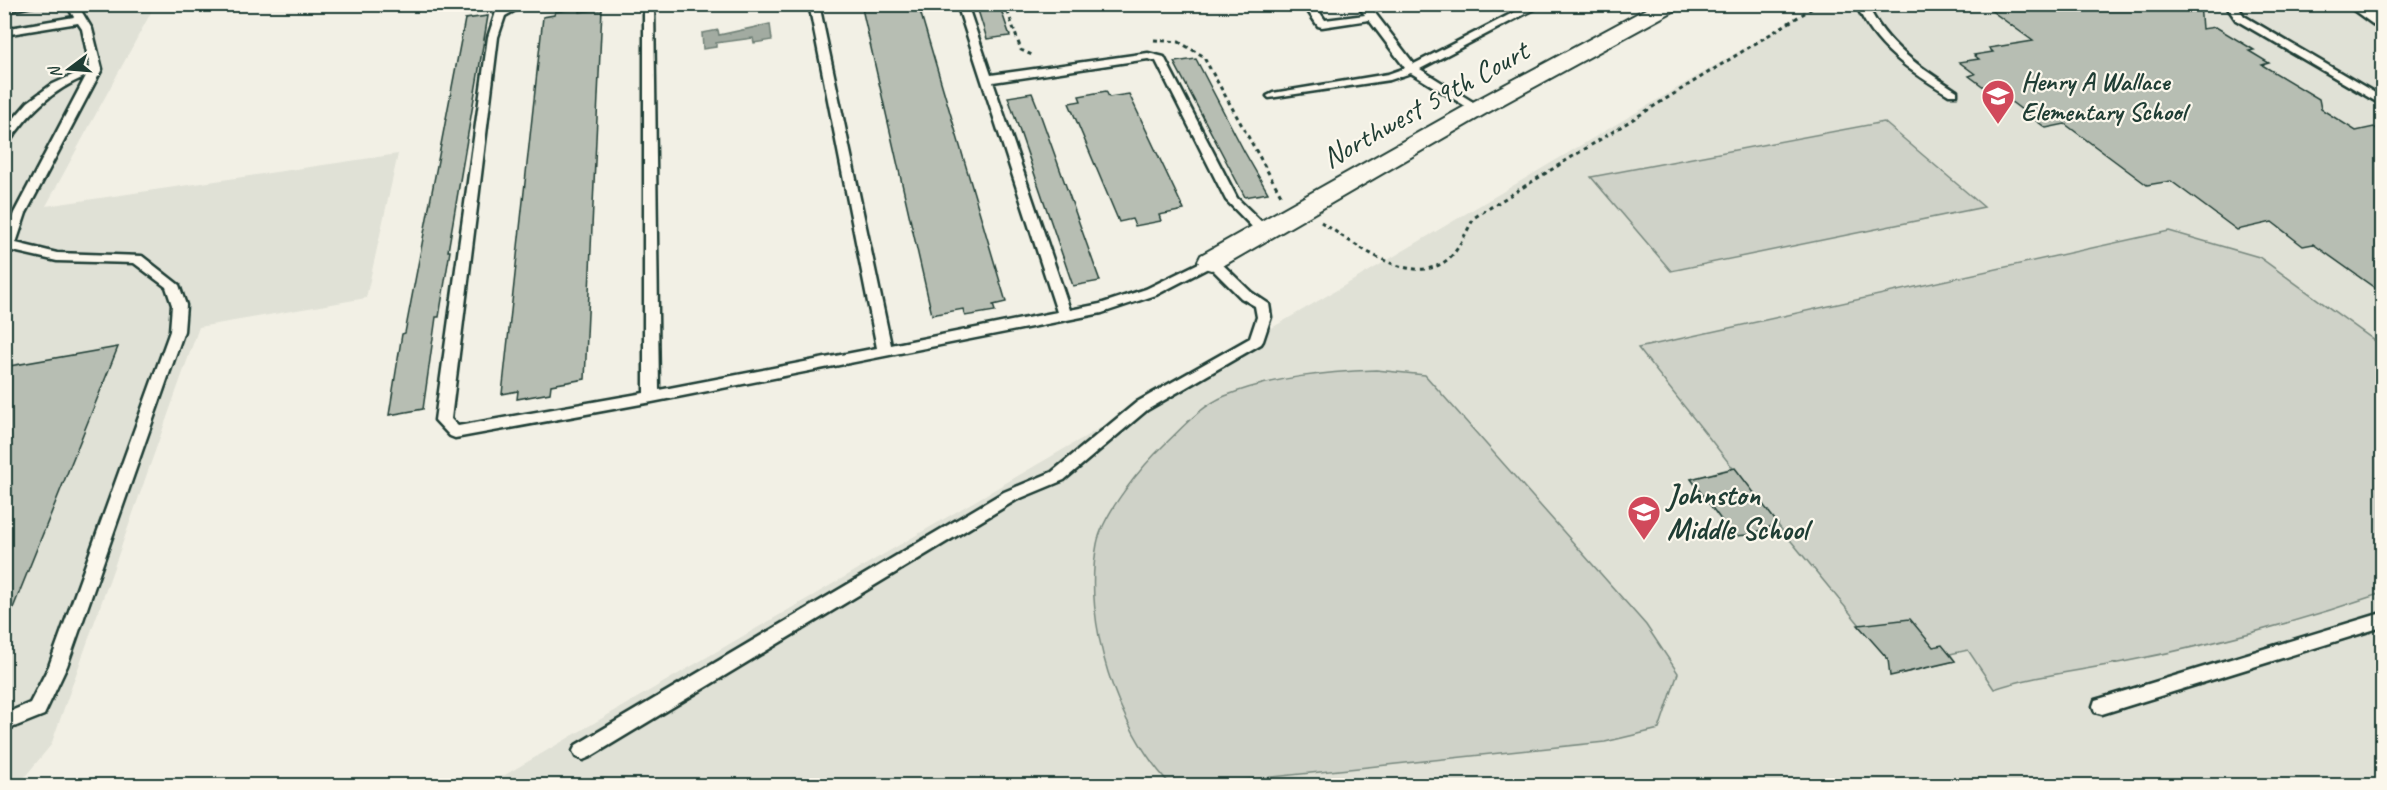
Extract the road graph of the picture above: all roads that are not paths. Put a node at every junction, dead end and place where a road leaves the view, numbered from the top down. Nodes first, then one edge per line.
1 (37, 4) edge
2 (71, 4) edge
3 (521, 4) edge
4 (649, 4) edge
5 (814, 4) edge
6 (962, 4) edge
7 (1308, 4) edge
8 (1362, 4) edge
9 (1506, 4) edge
10 (1539, 4) edge
11 (1672, 4) edge
12 (1861, 4) edge
13 (2230, 4) edge
14 (2356, 4) edge
15 (4, 9) edge
16 (1639, 11) edge
17 (1516, 16) junction
18 (1371, 17) junction
19 (82, 19) junction
20 (2382, 20) edge
21 (4, 32) edge
22 (96, 69) junction
23 (1412, 69) junction
24 (987, 79) junction
25 (1953, 93) dead end
26 (1273, 96) dead end
27 (2382, 102) edge
28 (1478, 109) junction
29 (4, 141) edge
30 (1264, 231) junction
31 (6, 245) edge
32 (1211, 261) junction
33 (1065, 315) junction
34 (885, 351) junction
35 (652, 397) junction
36 (2382, 620) edge
37 (2102, 706) dead end
38 (4, 723) edge
39 (583, 751) dead end

1 - 15 lane
2 - 19 lane
3 - 35 lane
4 - 35 lane
5 - 34 lane
6 - 24 lane
7 - 18 lane
8 - 18 lane
9 - 17 lane
10 - 17 lane
11 - 16 street, Northwest 59th Court
12 - 25 lane
13 - 27 lane
14 - 20 street
16 - 28 street, Northwest 59th Court
17 - 23 lane
18 - 23 lane
19 - 21 lane
19 - 22 lane
22 - 29 lane
22 - 31 lane
23 - 26 lane
23 - 28 lane
24 - 30 lane
24 - 33 lane
28 - 30 street, Northwest 59th Court
30 - 32 street, Northwest 59th Court
31 - 38 lane
32 - 33 lane
32 - 39 lane
33 - 34 lane
34 - 35 lane
36 - 37 lane

